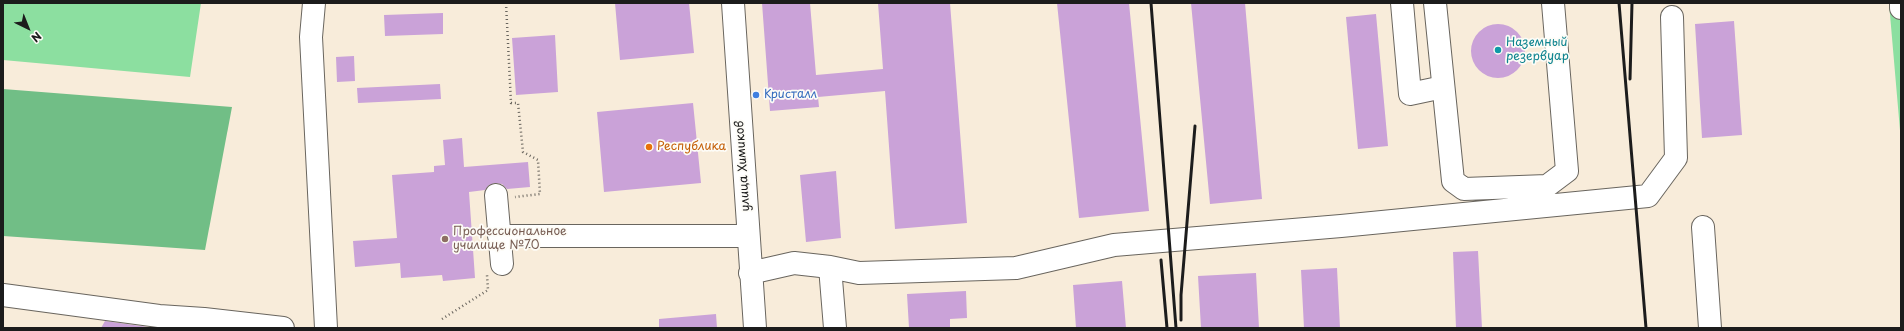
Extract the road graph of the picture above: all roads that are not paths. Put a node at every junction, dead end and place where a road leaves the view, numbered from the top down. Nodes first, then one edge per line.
1 (314, 3) edge
2 (733, 3) edge
3 (1402, 3) edge
4 (1435, 3) edge
5 (1554, 3) edge
6 (1900, 3) edge
7 (1901, 8) edge
8 (1672, 17) dead end
9 (1443, 87) junction
10 (1464, 189) junction
11 (496, 197) road end
12 (1465, 214) junction
13 (1703, 227) dead end
14 (499, 236) junction
15 (747, 236) junction
16 (494, 266) road end
17 (830, 267) junction
18 (750, 273) junction
19 (3, 295) edge
20 (153, 322) edge
21 (251, 326) edge
22 (283, 328) edge
23 (326, 328) edge
24 (755, 328) edge
25 (835, 328) edge
26 (1710, 328) edge

1 - 23 street
2 - 15 street, улица Химиков
3 - 9 street
4 - 9 street
5 - 10 street
6 - 7 street
8 - 12 street
9 - 10 street
10 - 12 street
11 - 14 street
12 - 17 street
13 - 26 street
14 - 15 street
14 - 16 street
15 - 18 street, улица Химиков
17 - 18 street
17 - 25 street
18 - 24 street, улица Химиков
19 - 20 street
20 - 21 street
21 - 22 street

